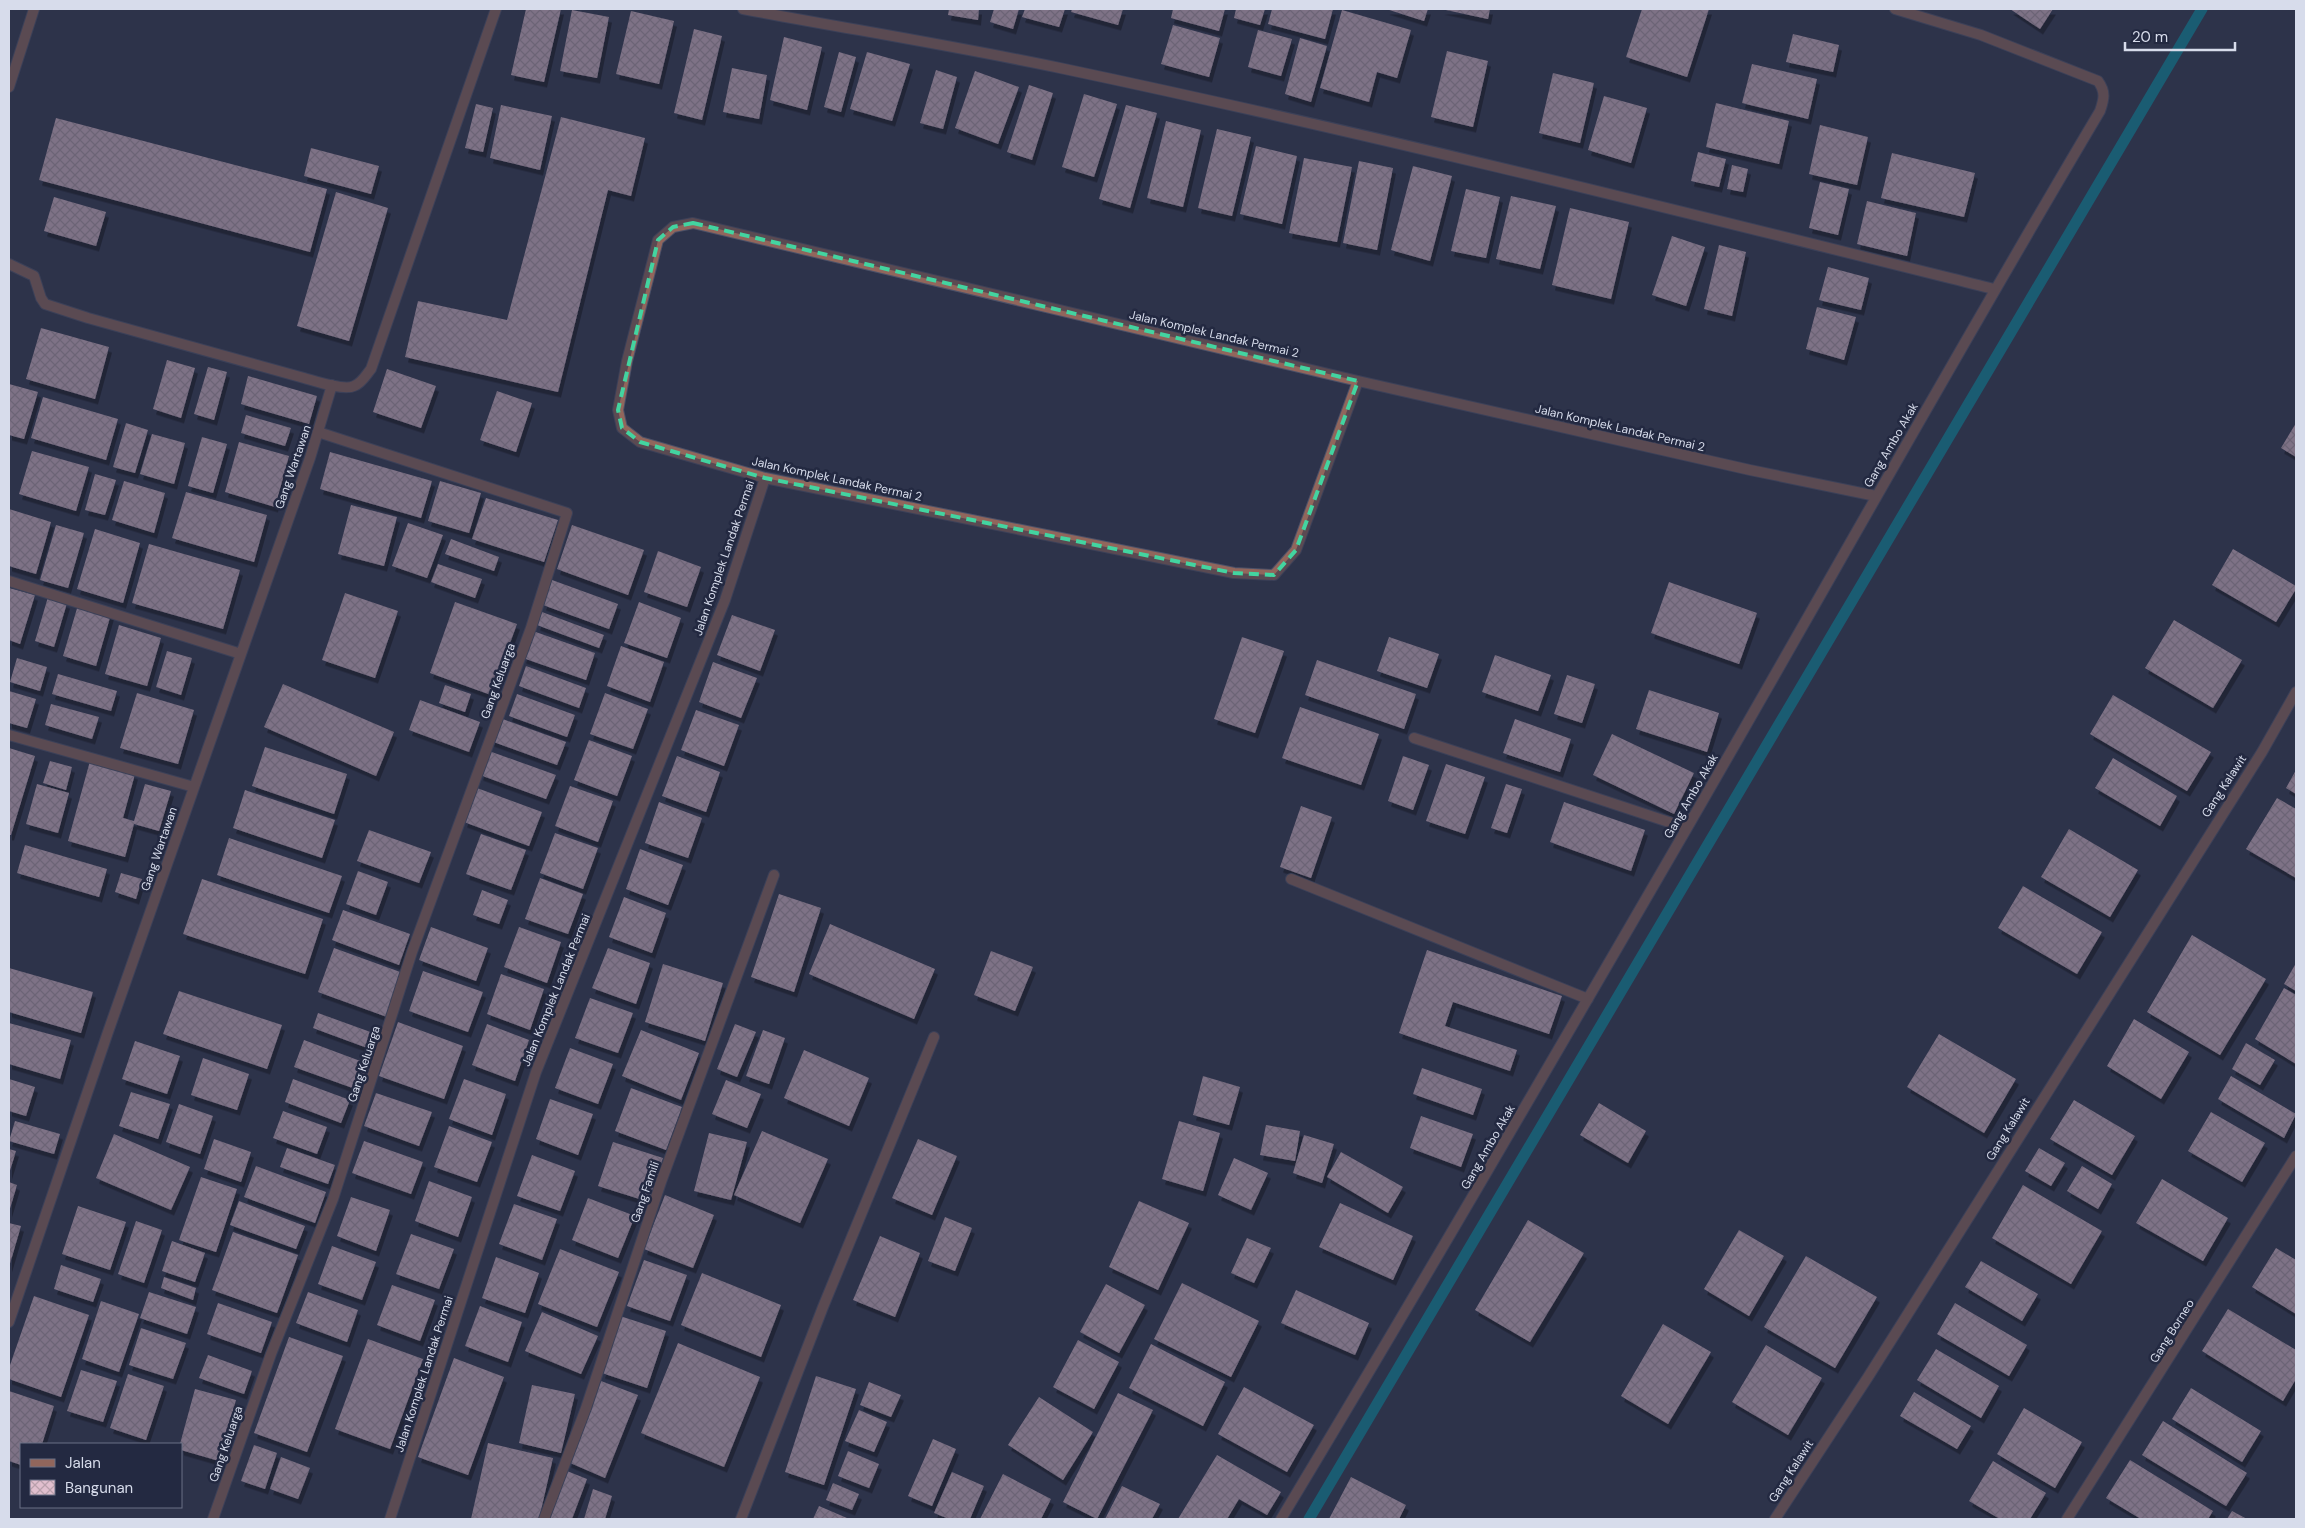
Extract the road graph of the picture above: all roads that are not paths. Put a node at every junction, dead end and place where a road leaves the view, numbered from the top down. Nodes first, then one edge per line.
1 (34, 9) edge
2 (496, 9) edge
3 (744, 9) edge
4 (1895, 9) edge
5 (9, 88) edge
6 (9, 264) edge
7 (1994, 289) junction
8 (1358, 381) junction
9 (332, 385) junction
10 (318, 432) junction
11 (765, 478) junction
12 (1876, 496) junction
13 (9, 581) edge
14 (241, 654) junction
15 (2296, 692) edge
16 (9, 735) edge
17 (1414, 738) dead end
18 (194, 787) junction
19 (1687, 828) junction
20 (774, 875) dead end
21 (1291, 879) dead end
22 (1588, 999) junction
23 (934, 1038) dead end
24 (2296, 1156) edge
25 (9, 1322) edge
26 (214, 1519) edge
27 (390, 1519) edge
28 (544, 1519) edge
29 (741, 1519) edge
30 (1281, 1519) edge
31 (1775, 1519) edge
32 (2067, 1519) edge

1 - 5 street
2 - 9 street
3 - 7 street
4 - 7 street, Gang Ambo Akak
6 - 9 street
7 - 12 street, Gang Ambo Akak
8 - 11 street, Jalan Komplek Landak Permai 2
8 - 11 street, Jalan Komplek Landak Permai 2
8 - 12 street, Jalan Komplek Landak Permai 2
9 - 10 street, Gang Wartawan
10 - 14 street, Gang Wartawan
10 - 26 street, Gang Keluarga
11 - 27 street, Jalan Komplek Landak Permai
12 - 19 street, Gang Ambo Akak
13 - 14 street
14 - 18 street, Gang Wartawan
15 - 31 street, Gang Kalawit
16 - 18 street
17 - 19 street
18 - 25 street, Gang Wartawan
19 - 22 street, Gang Ambo Akak
20 - 28 street, Gang Famili
21 - 22 street
22 - 30 street, Gang Ambo Akak
23 - 29 street
24 - 32 street, Gang Borneo

